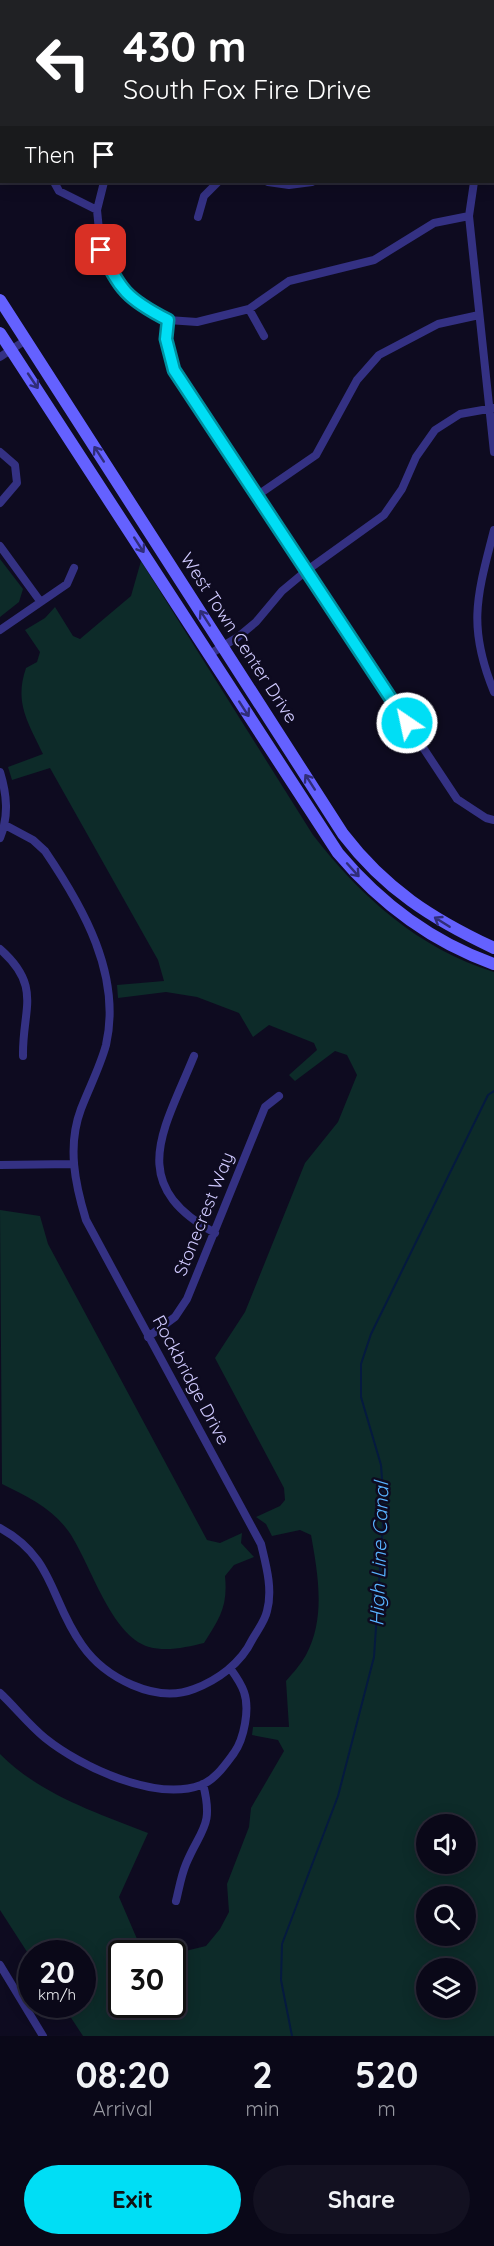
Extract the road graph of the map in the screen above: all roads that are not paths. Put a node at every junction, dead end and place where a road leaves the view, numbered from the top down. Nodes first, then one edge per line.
1 (55, 183) edge
2 (104, 183) edge
3 (217, 183) edge
4 (275, 183) edge
5 (304, 183) edge
6 (474, 183) edge
7 (97, 210) junction
8 (469, 216) junction
9 (198, 217) dead end
10 (0, 300) edge
11 (249, 309) junction
12 (479, 315) junction
13 (168, 320) junction
14 (18, 327) junction
15 (264, 336) dead end
16 (1, 337) edge
17 (26, 340) junction
18 (11, 349) junction
19 (0, 357) edge
20 (492, 408) edge
21 (0, 452) edge
22 (494, 452) edge
23 (255, 497) junction
24 (0, 503) edge
25 (494, 530) edge
26 (0, 546) edge
27 (74, 568) dead end
28 (306, 571) junction
29 (40, 601) junction
30 (0, 630) edge
31 (222, 646) junction
32 (210, 654) junction
33 (494, 692) edge
34 (0, 772) edge
35 (494, 820) edge
36 (5, 825) junction
37 (0, 838) edge
38 (494, 948) edge
39 (0, 949) edge
40 (494, 964) edge
41 (23, 1056) dead end
42 (194, 1056) dead end
43 (279, 1096) dead end
44 (73, 1164) junction
45 (0, 1165) edge
46 (214, 1233) junction
47 (148, 1337) junction
48 (0, 1528) edge
49 (230, 1668) junction
50 (0, 1693) edge
51 (203, 1784) junction
52 (176, 1901) dead end
53 (0, 1965) edge
54 (43, 2036) edge

1 - 7 street
2 - 7 street
3 - 9 street
4 - 5 street
6 - 8 street
7 - 13 street
8 - 11 street
8 - 12 street
10 - 14 street, West Town Center Drive
11 - 13 street
11 - 15 street
12 - 20 street
12 - 23 street
13 - 23 street
14 - 16 street
14 - 17 street, West Town Center Drive
16 - 18 street, West Town Center Drive
17 - 18 street
31 -> 17 street, West Town Center Drive
18 - 19 street
18 -> 32 street, West Town Center Drive
20 - 22 street
20 - 28 street
21 - 24 street
23 - 28 street
25 - 33 street
26 - 29 street
27 - 29 street
28 - 31 street
28 - 35 street
29 - 30 street
31 - 32 street
38 -> 31 street, West Town Center Drive
32 -> 40 street, West Town Center Drive
34 - 36 street
36 - 37 street
36 - 44 street, Rockbridge Drive
39 - 41 street
42 - 46 street
43 - 46 street, Stonecrest Way
44 - 45 street
44 - 47 street, Rockbridge Drive
46 - 47 street, Stonecrest Way
47 - 49 street, Rockbridge Drive
48 - 49 street, Rockbridge Drive
49 - 51 street
50 - 51 street
51 - 52 street
53 - 54 street

